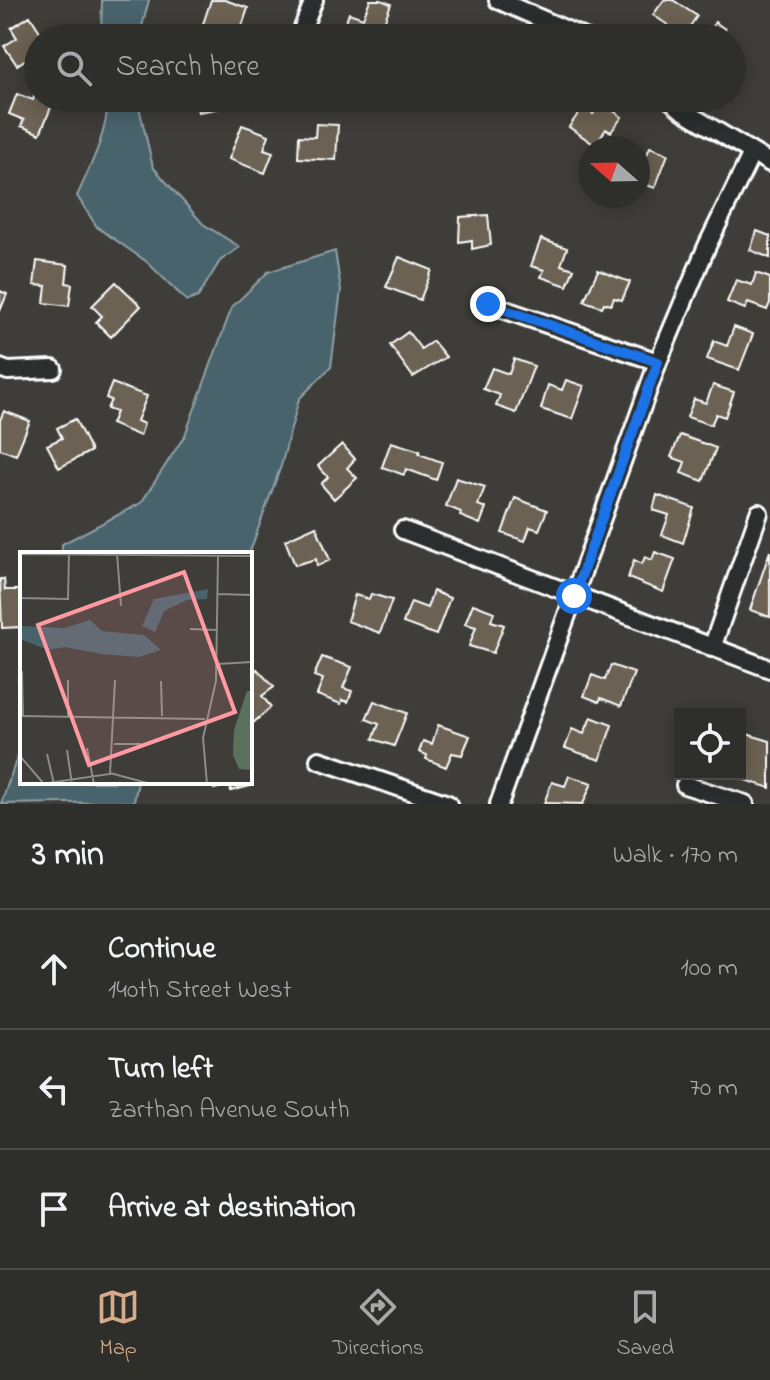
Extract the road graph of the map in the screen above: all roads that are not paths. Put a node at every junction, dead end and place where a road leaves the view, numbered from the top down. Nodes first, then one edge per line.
1 (314, 0) edge
2 (502, 1) edge
3 (305, 24) edge
4 (554, 24) edge
5 (689, 112) edge
6 (752, 153) junction
7 (770, 163) edge
8 (488, 304) dead end
9 (658, 362) junction
10 (0, 368) edge
11 (53, 369) dead end
12 (759, 513) dead end
13 (403, 530) dead end
14 (574, 596) junction
15 (712, 648) junction
16 (770, 669) edge
17 (319, 760) dead end
18 (685, 785) dead end
19 (448, 804) edge
20 (499, 804) edge
21 (745, 804) edge

1 - 3 street
2 - 4 street
5 - 6 street
6 - 7 street
6 - 9 street
8 - 9 street
9 - 14 street
10 - 11 street
12 - 15 street
13 - 14 street
14 - 15 street
14 - 20 street
15 - 16 street
17 - 19 street
18 - 21 street

